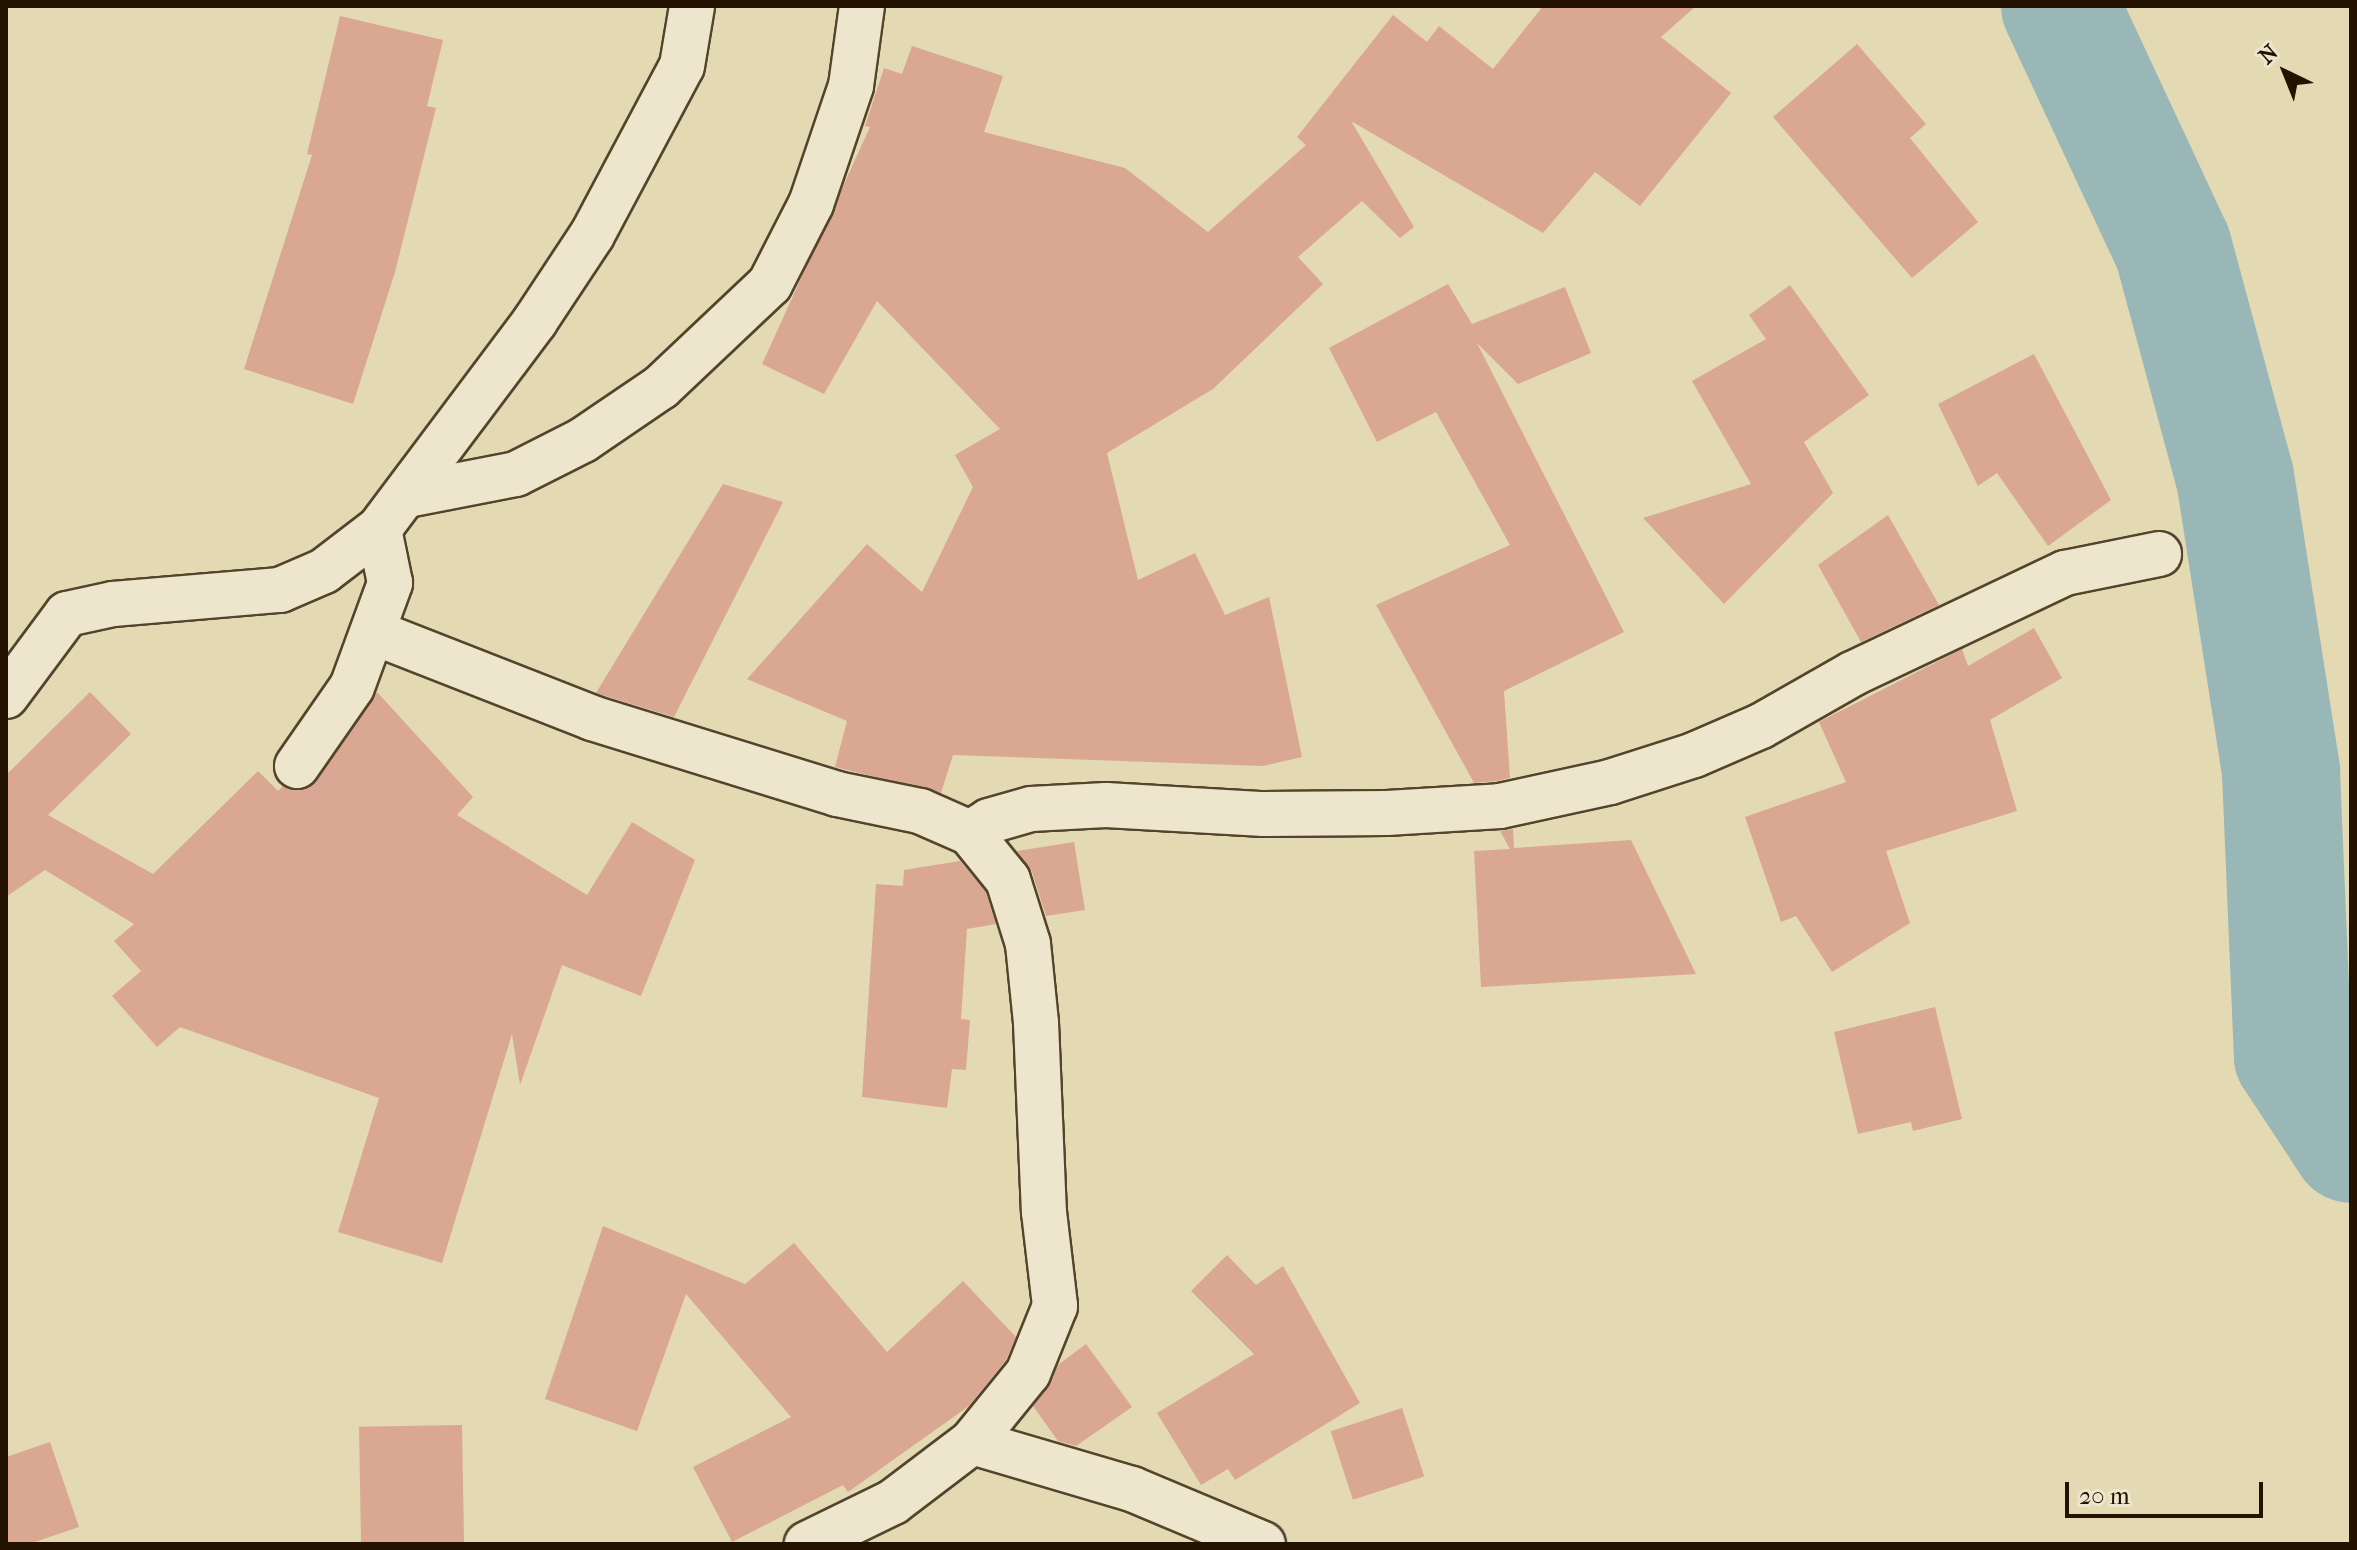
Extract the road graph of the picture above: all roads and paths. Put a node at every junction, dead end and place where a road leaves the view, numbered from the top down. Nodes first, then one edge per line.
1 (692, 6) edge
2 (862, 6) edge
3 (408, 495) junction
4 (379, 529) junction
5 (2159, 554) dead end
6 (373, 632) junction
7 (6, 696) edge
8 (297, 766) dead end
9 (970, 833) junction
10 (972, 1442) junction
11 (807, 1544) edge
12 (1263, 1544) edge

1 - 3 street
2 - 3 street
3 - 4 street
4 - 6 street
4 - 7 street
5 - 9 street
6 - 8 street
6 - 9 street
9 - 10 street
10 - 11 street
10 - 12 street

